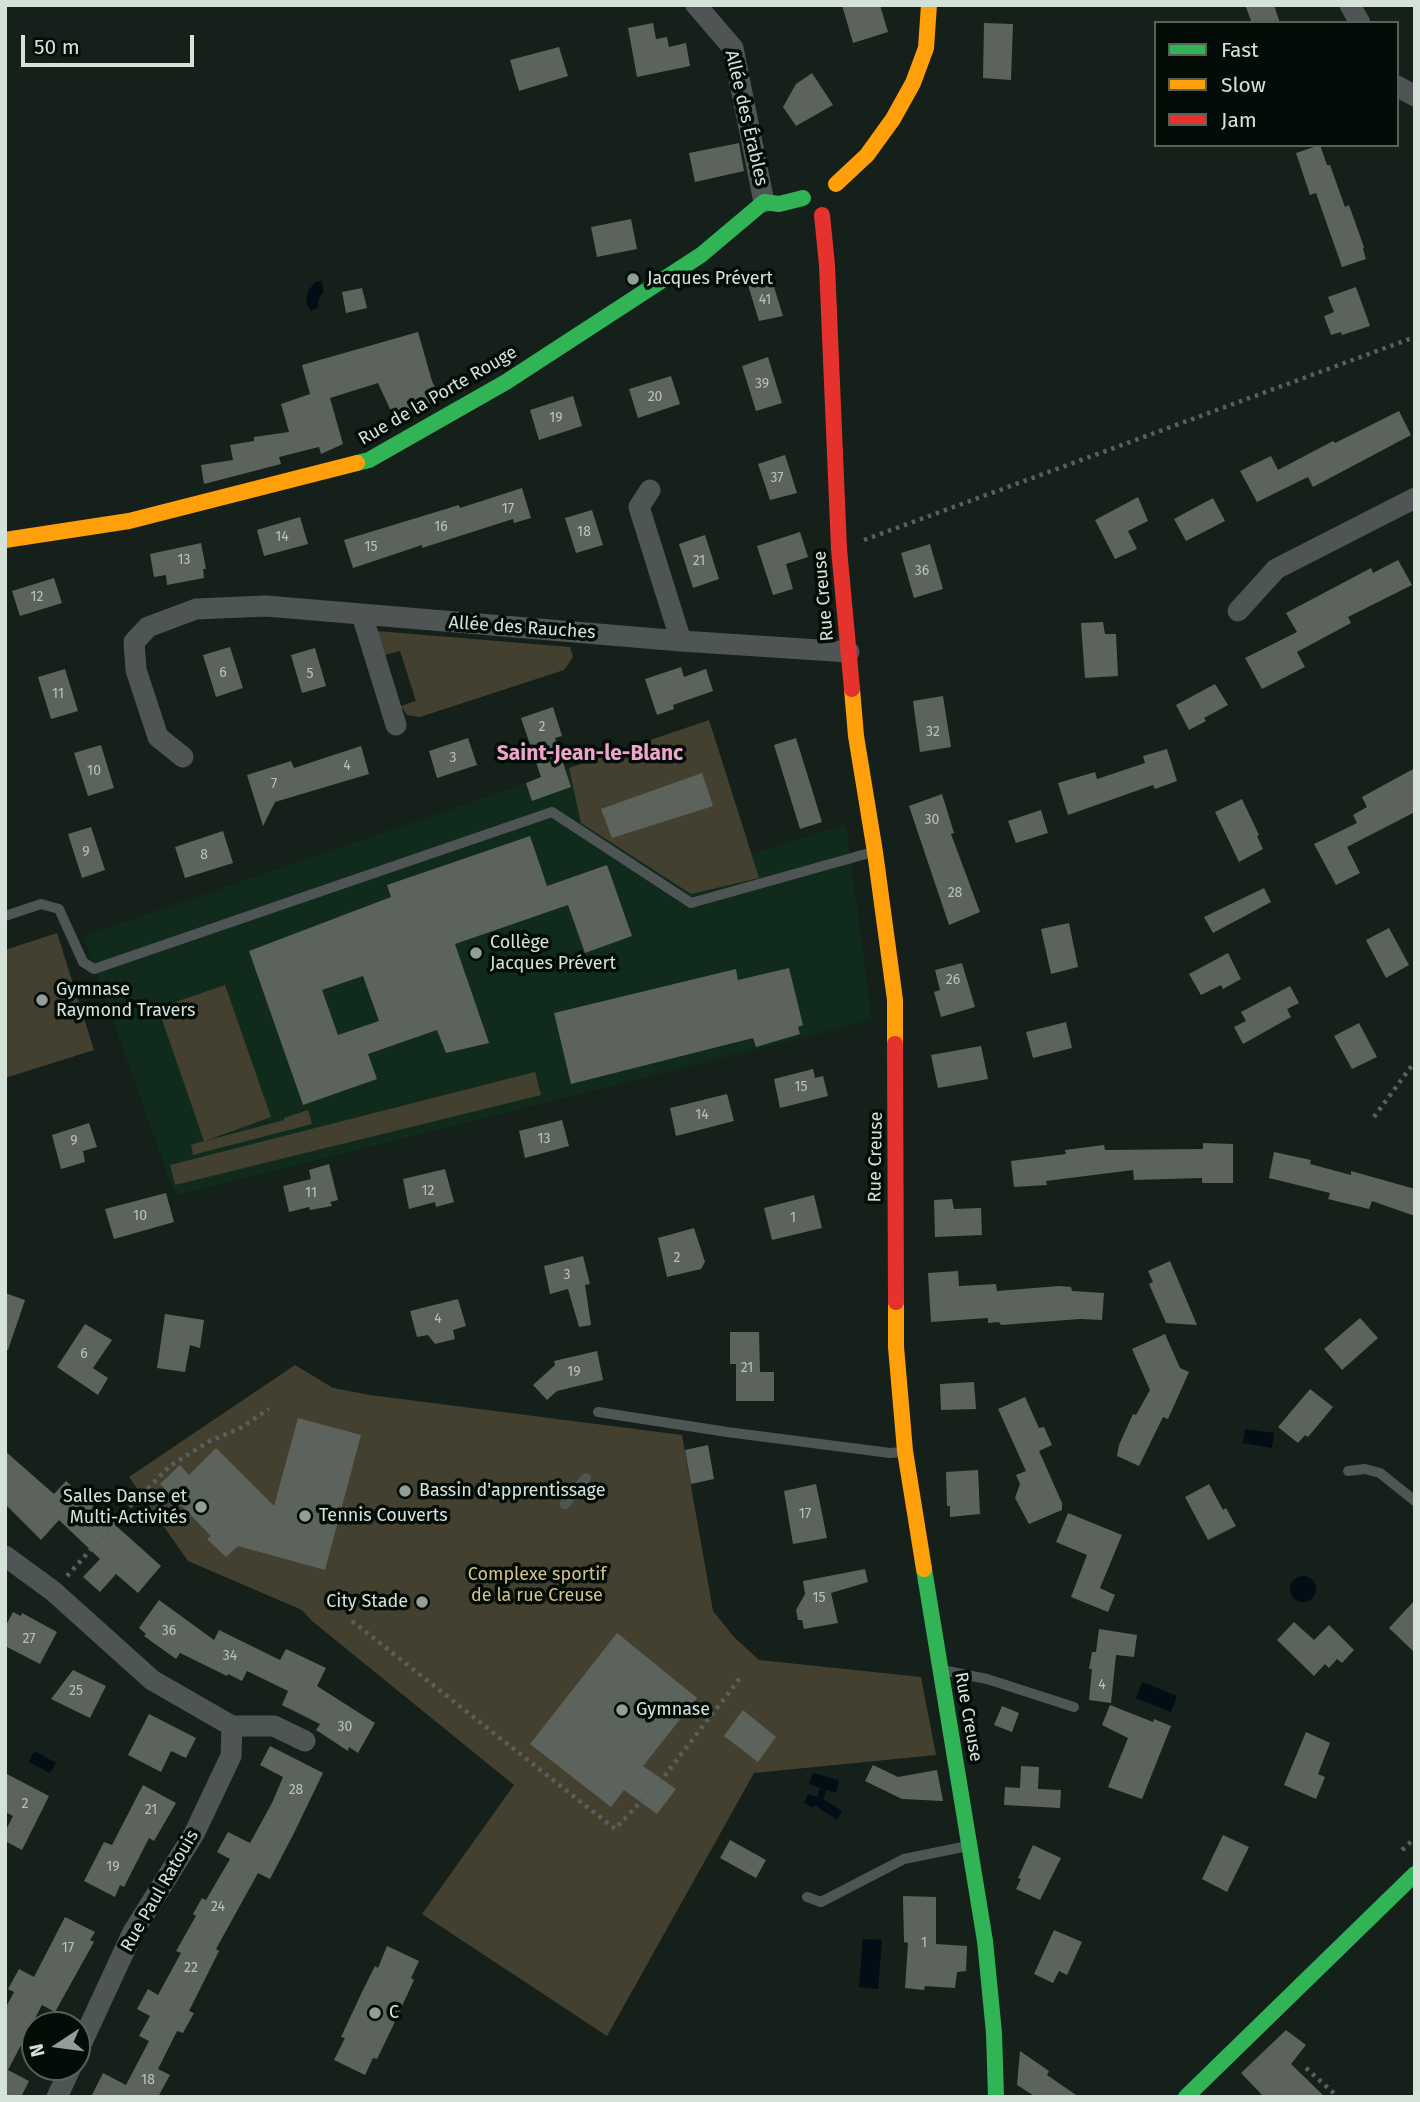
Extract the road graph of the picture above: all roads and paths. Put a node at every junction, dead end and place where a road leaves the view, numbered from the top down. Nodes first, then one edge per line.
1 (696, 5) edge
2 (929, 5) edge
3 (1350, 5) edge
4 (1359, 21) edge
5 (1399, 87) edge
6 (1415, 96) edge
7 (817, 186) junction
8 (764, 202) junction
9 (822, 215) junction
10 (1415, 337) edge
11 (650, 490) dead end
12 (1415, 498) edge
13 (5, 540) edge
14 (839, 549) junction
15 (1238, 611) dead end
16 (362, 615) junction
17 (681, 641) junction
18 (849, 652) junction
19 (396, 725) dead end
20 (183, 757) dead end
21 (875, 852) junction
22 (5, 916) edge
23 (1415, 1065) edge
24 (1374, 1117) dead end
25 (269, 1409) dead end
26 (598, 1412) dead end
27 (905, 1451) junction
28 (1348, 1471) dead end
29 (586, 1479) dead end
30 (1415, 1502) edge
31 (565, 1504) dead end
32 (5, 1556) edge
33 (53, 1591) junction
34 (352, 1621) dead end
35 (939, 1669) junction
36 (740, 1678) dead end
37 (1074, 1707) dead end
38 (232, 1726) junction
39 (305, 1741) dead end
40 (971, 1846) junction
41 (1415, 1874) edge
42 (807, 1897) dead end
43 (91, 2022) edge
44 (1306, 2068) dead end
45 (64, 2081) edge
46 (57, 2097) edge
47 (996, 2097) edge
48 (1186, 2097) edge
49 (1338, 2097) edge

1 - 8 street, Allée des Érables
2 - 7 street
3 - 4 street
5 - 6 street
7 - 8 street
7 - 9 street
7 - 9 street
8 - 13 street, Rue de la Porte Rouge
9 - 14 street, Rue Creuse
10 - 14 path
11 - 17 street
12 - 15 street
14 - 18 street, Rue Creuse
16 - 17 street, Allée des Rauches
16 - 19 street
16 - 20 street, Allée des Rauches
17 - 18 street, Allée des Rauches
18 - 21 street, Rue Creuse
21 - 22 lane
21 - 27 street, Rue Creuse
23 - 24 path
25 - 33 path
26 - 27 lane
27 - 35 street, Rue Creuse
28 - 30 lane
29 - 31 lane
32 - 33 street
33 - 38 street
34 - 36 path
35 - 37 lane
35 - 40 street, Rue Creuse
38 - 39 street
38 - 43 street, Rue Paul Ratouis
40 - 42 lane
40 - 47 street, Rue Creuse
41 - 48 street
44 - 49 path
45 - 46 street

